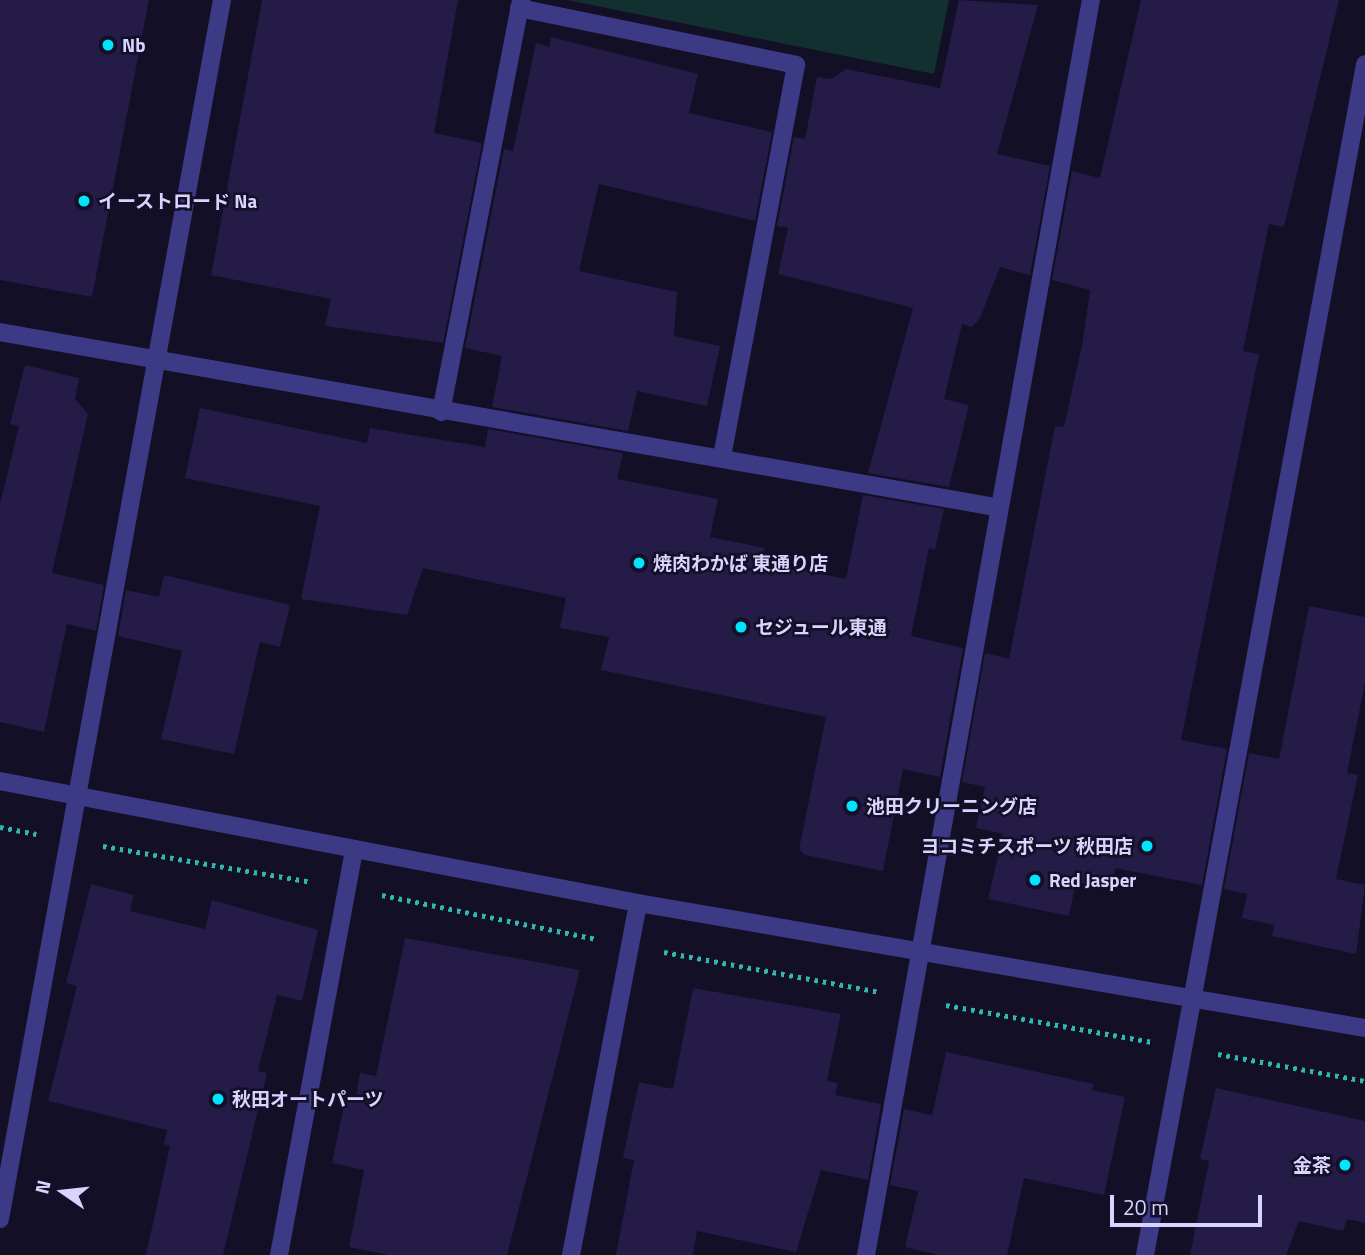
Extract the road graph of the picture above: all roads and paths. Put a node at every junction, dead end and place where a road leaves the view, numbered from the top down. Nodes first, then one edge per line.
1 (222, 0) edge
2 (1091, 0) edge
3 (520, 4) edge
4 (1365, 64) edge
5 (0, 332) edge
6 (155, 359) junction
7 (441, 412) junction
8 (722, 456) junction
9 (996, 507) junction
10 (0, 781) edge
11 (74, 792) junction
12 (0, 827) edge
13 (65, 840) junction
14 (354, 849) junction
15 (347, 888) junction
16 (638, 904) junction
17 (629, 946) junction
18 (922, 951) junction
19 (1191, 996) junction
20 (913, 999) junction
21 (1365, 1028) edge
22 (1181, 1048) junction
23 (1365, 1081) edge
24 (0, 1219) edge
25 (279, 1255) edge
26 (571, 1255) edge
27 (866, 1255) edge
28 (1145, 1255) edge

1 - 6 street
2 - 9 street
3 - 7 street
3 - 8 street
4 - 19 street
5 - 6 street
6 - 7 street
6 - 11 street
7 - 8 street
8 - 9 street
9 - 18 street
10 - 11 street
11 - 13 street
11 - 14 street
12 - 13 path
13 - 15 path
13 - 24 street
14 - 15 street
14 - 16 street
15 - 17 path
15 - 25 street
16 - 17 street
16 - 18 street
17 - 20 path
17 - 26 street
18 - 19 street
18 - 20 street
19 - 21 street
19 - 22 street
20 - 22 path
20 - 27 street
22 - 23 path
22 - 28 street

